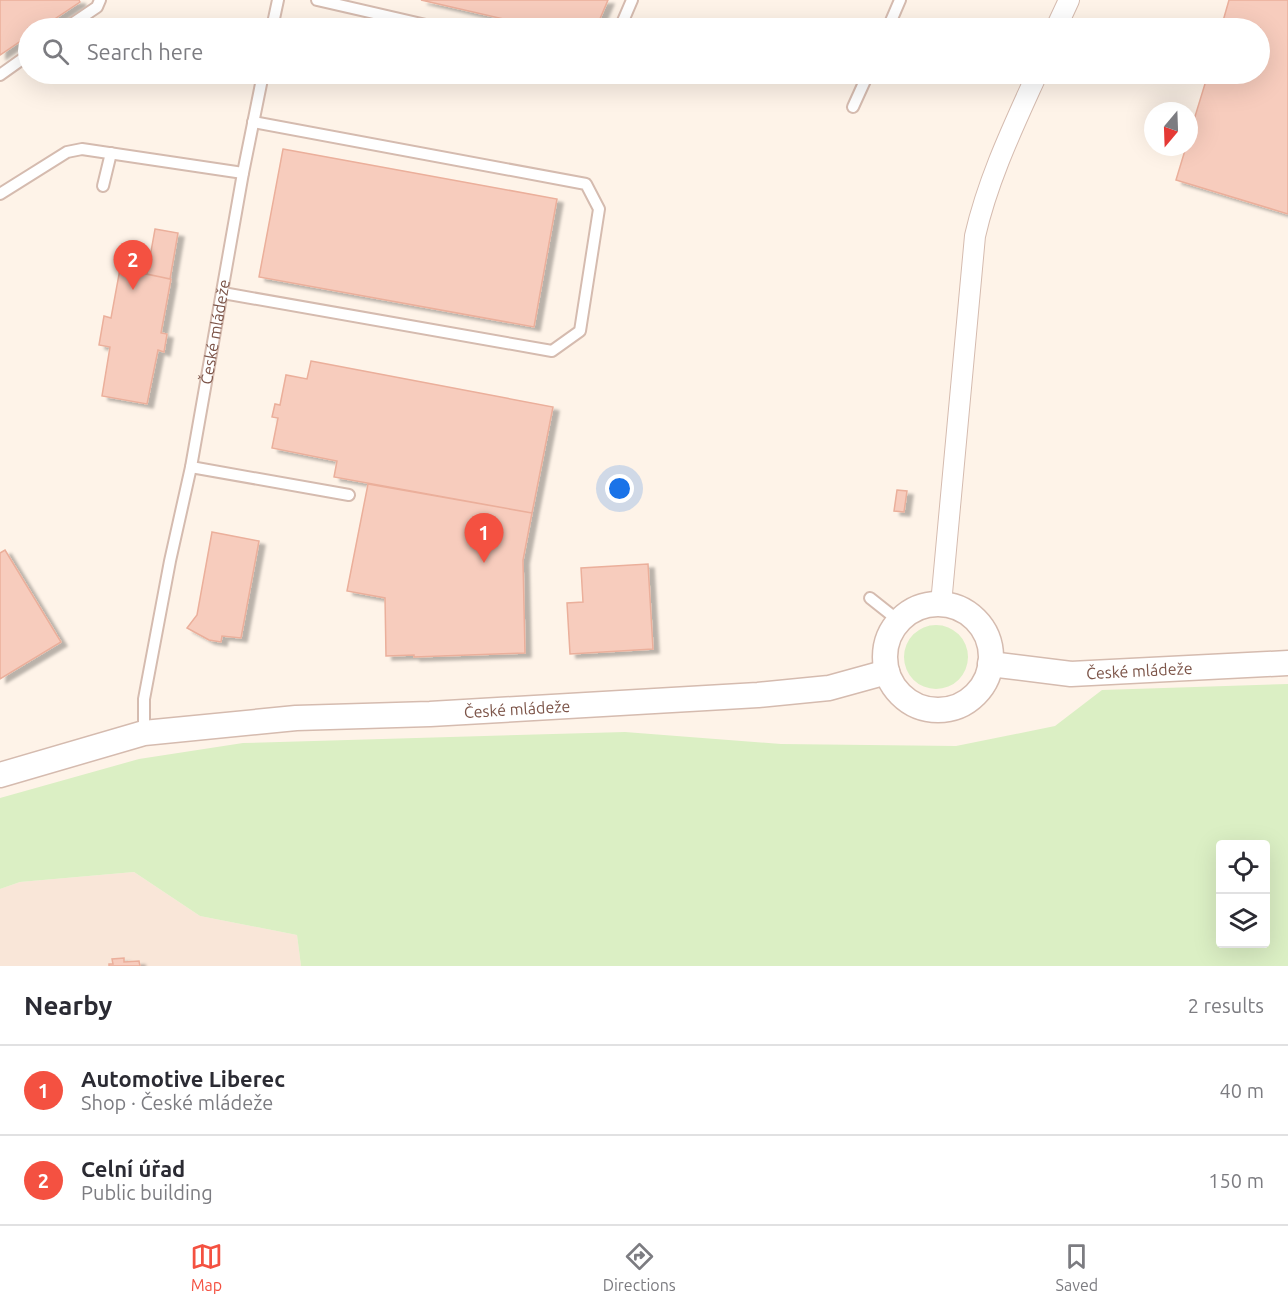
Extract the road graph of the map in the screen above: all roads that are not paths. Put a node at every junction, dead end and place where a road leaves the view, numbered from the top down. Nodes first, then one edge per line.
1 (100, 0) edge
2 (278, 0) edge
3 (317, 0) edge
4 (632, 0) edge
5 (900, 0) edge
6 (1069, 0) edge
7 (81, 18) edge
8 (274, 18) edge
9 (395, 18) edge
10 (625, 18) edge
11 (892, 18) edge
12 (1061, 18) edge
13 (18, 62) edge
14 (0, 75) edge
15 (261, 84) edge
16 (863, 84) edge
17 (1033, 84) edge
18 (853, 107) dead end
19 (253, 122) junction
20 (111, 153) junction
21 (243, 173) junction
22 (103, 186) dead end
23 (0, 194) edge
24 (223, 293) junction
25 (191, 467) junction
26 (350, 495) dead end
27 (870, 598) dead end
28 (941, 604) junction
29 (899, 621) junction
30 (1288, 663) edge
31 (990, 664) junction
32 (887, 672) junction
33 (144, 733) junction
34 (0, 775) edge

1 - 7 lane
2 - 8 lane
3 - 9 lane
4 - 10 lane
5 - 11 lane
6 - 12 street
13 - 14 lane
15 - 19 lane, České mládeže
16 - 18 lane
17 - 28 street
19 - 21 lane, České mládeže
19 - 24 lane
20 - 21 lane
20 - 22 lane
20 - 23 lane
21 - 24 lane, České mládeže
24 - 25 lane, České mládeže
25 - 26 lane
25 - 33 lane, České mládeže
27 - 29 lane
28 - 29 street
28 - 31 street
29 - 32 street
30 - 31 street, České mládeže
31 - 32 street
32 - 33 street, České mládeže
33 - 34 street, České mládeže

